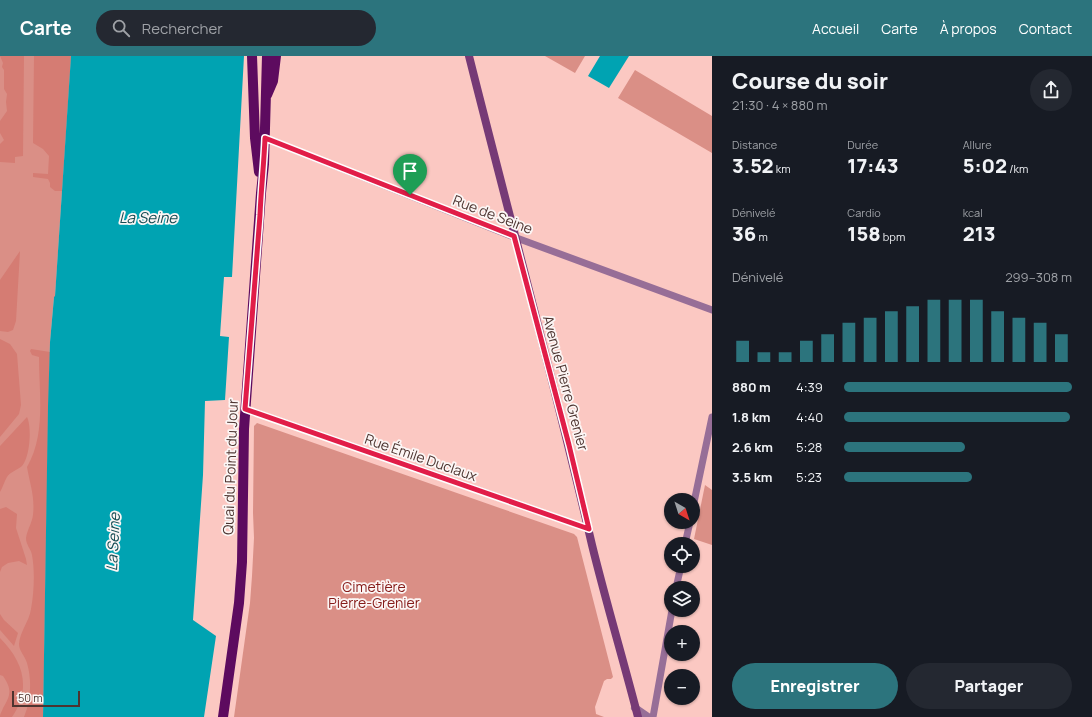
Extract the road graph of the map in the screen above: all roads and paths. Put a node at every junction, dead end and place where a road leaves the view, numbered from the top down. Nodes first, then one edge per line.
1 (252, 56) edge
2 (258, 56) edge
3 (267, 56) edge
4 (276, 56) edge
5 (468, 56) edge
6 (252, 71) junction
7 (265, 98) junction
8 (265, 138) junction
9 (261, 192) junction
10 (514, 236) junction
11 (712, 310) edge
12 (245, 409) junction
13 (712, 417) edge
14 (696, 493) edge
15 (589, 529) junction
16 (671, 617) edge
17 (635, 708) junction
18 (223, 717) edge
19 (638, 717) edge
20 (648, 717) edge
21 (653, 717) edge

1 - 6 main road, Quai du Point du Jour
2 - 6 main road
3 - 7 main road, Quai du Point du Jour
4 - 7 main road
5 - 10 main road, Avenue Pierre Grenier
6 - 9 main road, Quai du Point du Jour
7 - 8 main road, Quai du Point du Jour
8 - 9 main road, Quai du Point du Jour
8 - 10 street, Rue de Seine
9 - 12 main road, Quai du Point du Jour
10 - 11 street, Rue de Seine
10 - 15 main road, Avenue Pierre Grenier
12 - 15 street, Rue Émile Duclaux
12 - 18 main road, Quai du Point du Jour
13 - 14 street
15 - 17 main road, Avenue Pierre Grenier
16 - 21 street
17 - 19 main road, Avenue Pierre Grenier
17 - 20 street

